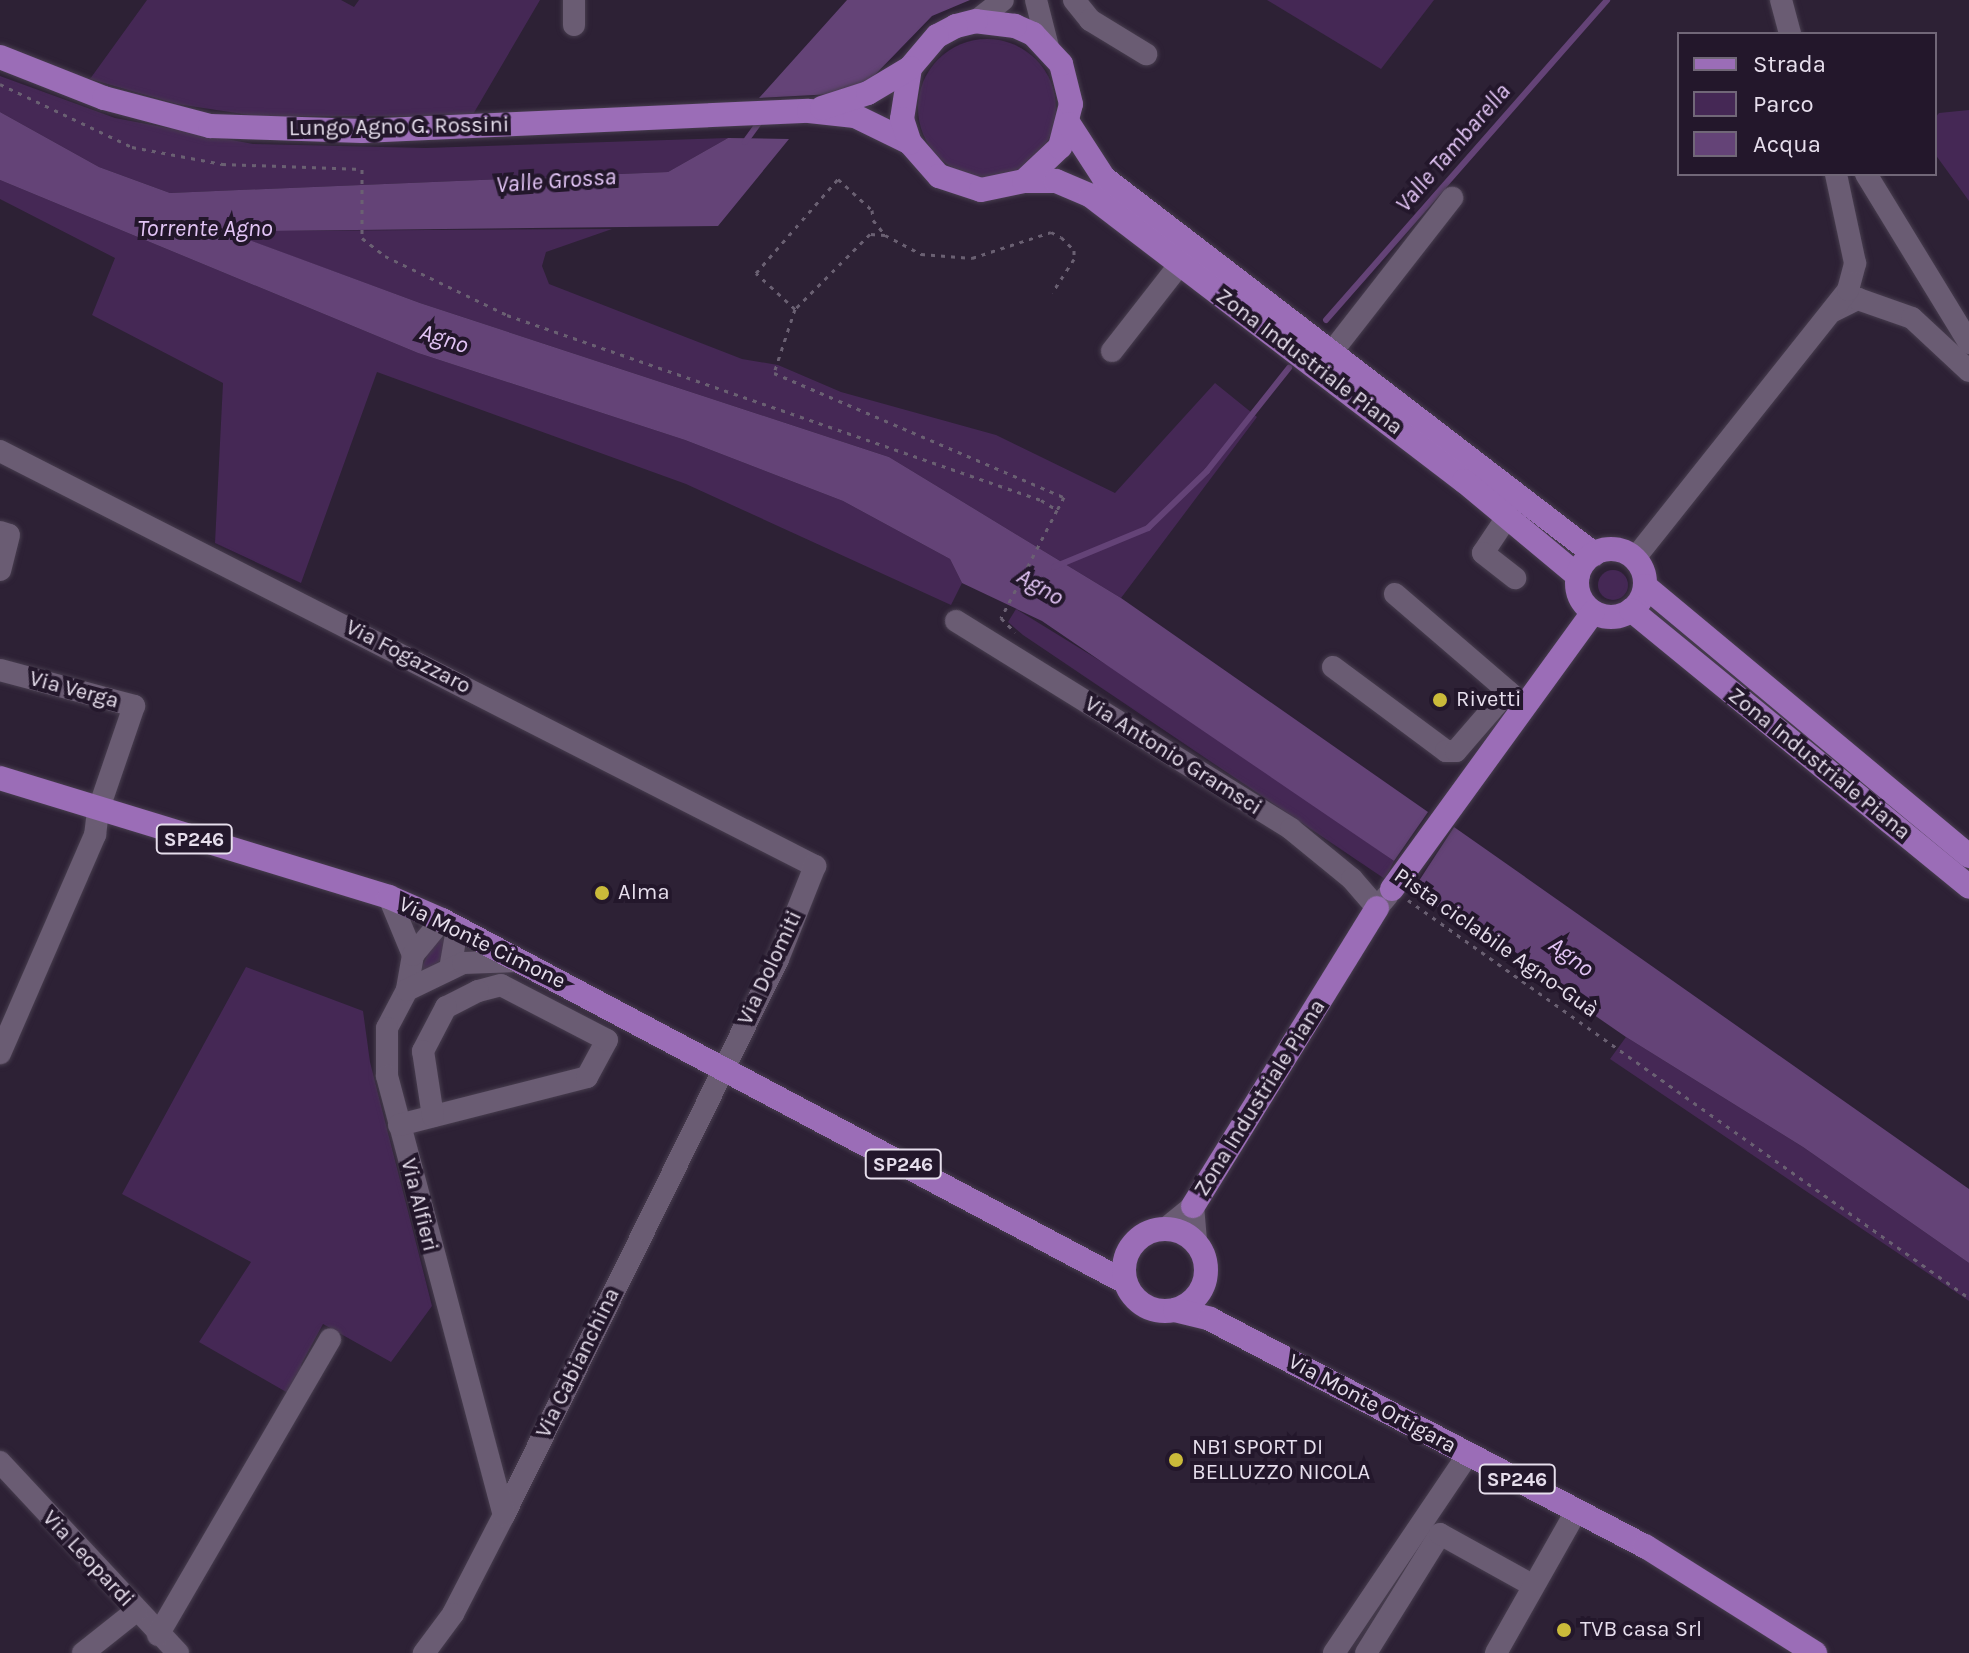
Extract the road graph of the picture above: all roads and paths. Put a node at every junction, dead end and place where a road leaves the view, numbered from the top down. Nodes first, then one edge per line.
1 (574, 0) edge
2 (1003, 0) edge
3 (1036, 0) edge
4 (1074, 0) edge
5 (1781, 0) edge
6 (976, 21) junction
7 (574, 25) dead end
8 (1789, 32) edge
9 (1048, 47) junction
10 (1146, 54) dead end
11 (0, 57) edge
12 (910, 68) junction
13 (0, 84) edge
14 (809, 111) junction
15 (1069, 124) junction
16 (910, 143) junction
17 (1836, 176) edge
18 (1867, 176) edge
19 (1024, 181) junction
20 (1452, 198) dead end
21 (885, 235) junction
22 (1180, 264) junction
23 (1052, 293) dead end
24 (795, 309) junction
25 (1827, 314) junction
26 (1969, 343) edge
27 (1112, 351) dead end
28 (1331, 353) junction
29 (1969, 371) edge
30 (0, 451) edge
31 (1057, 510) junction
32 (1507, 517) junction
33 (0, 532) edge
34 (1594, 554) junction
35 (1635, 558) junction
36 (0, 570) edge
37 (1578, 576) junction
38 (1515, 578) dead end
39 (1645, 586) junction
40 (1395, 594) dead end
41 (1631, 610) junction
42 (1593, 612) junction
43 (956, 621) dead end
44 (1022, 638) dead end
45 (1333, 667) dead end
46 (0, 670) edge
47 (1516, 698) junction
48 (0, 778) edge
49 (98, 811) junction
50 (1969, 856) edge
51 (815, 866) joint
52 (1969, 887) edge
53 (389, 897) junction
54 (1384, 899) junction
55 (450, 925) junction
56 (413, 955) junction
57 (521, 961) junction
58 (450, 969) junction
59 (407, 990) junction
60 (0, 1053) edge
61 (722, 1068) junction
62 (433, 1116) junction
63 (399, 1125) junction
64 (1193, 1206) junction
65 (1165, 1229) junction
66 (1196, 1242) junction
67 (1127, 1253) junction
68 (1085, 1260) junction
69 (1125, 1282) junction
70 (1204, 1284) junction
71 (1969, 1298) edge
72 (1175, 1310) junction
73 (1210, 1319) junction
74 (330, 1339) dead end
75 (1468, 1454) junction
76 (0, 1462) edge
77 (1577, 1510) junction
78 (504, 1515) junction
79 (1532, 1585) junction
80 (136, 1611) junction
81 (158, 1635) junction
82 (83, 1653) edge
83 (178, 1653) edge
84 (424, 1653) edge
85 (1334, 1653) edge
86 (1366, 1653) edge
87 (1496, 1653) edge
88 (1815, 1653) edge

1 - 7 street
2 - 6 street
3 - 9 street
4 - 10 street
5 - 8 street
6 - 9 main road
6 - 12 main road
9 - 15 main road
11 - 14 main road, Lungo Agno G. Rossini
12 - 14 main road
12 - 16 main road
13 - 31 path
14 - 16 main road, Zona Industriale Piana
15 - 19 main road
15 - 28 main road, Zona Industriale Piana
16 - 19 main road, Zona Industriale Piana
17 - 25 street
18 - 26 street
19 - 22 main road, Zona Industriale Piana
20 - 28 street
21 - 23 path
21 - 24 path
21 - 24 path
22 - 27 street
22 - 32 main road, Zona Industriale Piana
24 - 31 path
25 - 29 street
25 - 35 street
28 - 34 main road, Zona Industriale Piana
30 - 51 street, Via Fogazzaro
31 - 44 path
32 - 37 main road, Zona Industriale Piana
32 - 38 street
33 - 36 street
34 - 35 main road
34 - 37 main road
35 - 39 main road
37 - 42 main road, Zona Industriale Piana
39 - 41 main road
39 - 50 main road, Zona Industriale Piana
40 - 47 street
41 - 42 main road
41 - 52 main road, Zona Industriale Piana
42 - 47 main road
43 - 54 street, Via Antonio Gramsci
45 - 47 street
46 - 49 street, Via Verga
47 - 54 main road, Zona Industriale Piana
48 - 49 main road, Via Monte Cimone / SP246
49 - 53 main road, Via Monte Cimone / SP246
49 - 60 street
51 - 61 street, Via Dolomiti
53 - 55 main road, Via Monte Cimone / SP246
53 - 56 street
54 - 64 main road, Zona Industriale Piana
54 - 71 path, Pista ciclabile Agno-Guà
55 - 56 street
55 - 57 main road, Via Monte Cimone / SP246
55 - 58 street
56 - 59 street, Via Alfieri
57 - 58 street
57 - 61 main road, Via Monte Cimone / SP246
58 - 59 street
59 - 63 street, Via Alfieri
61 - 68 main road, SP246
61 - 78 street, Via Cabianchina
62 - 62 street
62 - 63 street
63 - 78 street, Via Alfieri
64 - 65 street
64 - 66 street
65 - 66 main road
65 - 67 main road
66 - 70 main road
67 - 68 main road
67 - 69 main road
68 - 69 main road
69 - 72 main road
70 - 72 main road
70 - 73 main road
72 - 73 main road, Via Monte Ortigara
73 - 75 main road, Via Monte Ortigara / SP246
74 - 81 street
75 - 77 main road, Via Monte Ortigara / SP246
75 - 85 street
76 - 80 street, Via Leopardi
77 - 79 street
77 - 88 main road, Via Monte Ortigara / SP246
78 - 84 street, Via Cabianchina
79 - 86 street
79 - 87 street
80 - 81 street, Via Leopardi
80 - 82 street
81 - 83 street, Via Leopardi

